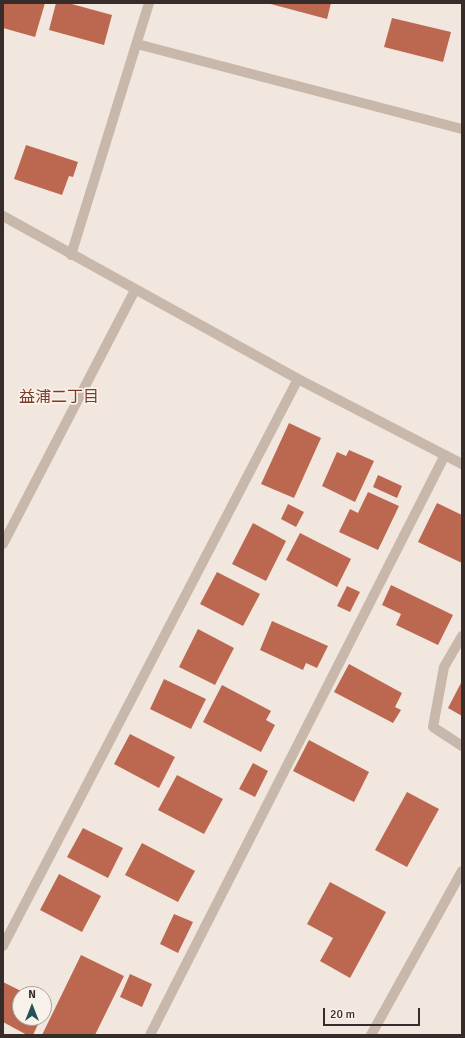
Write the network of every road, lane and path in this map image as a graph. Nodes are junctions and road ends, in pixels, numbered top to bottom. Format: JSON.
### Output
{"nodes":[{"id":1,"x":149,"y":3,"type":"edge"},
{"id":2,"x":137,"y":44,"type":"junction"},
{"id":3,"x":461,"y":126,"type":"edge"},
{"id":4,"x":3,"y":216,"type":"edge"},
{"id":5,"x":71,"y":255,"type":"junction"},
{"id":6,"x":135,"y":290,"type":"junction"},
{"id":7,"x":298,"y":379,"type":"junction"},
{"id":8,"x":445,"y":455,"type":"junction"},
{"id":9,"x":462,"y":464,"type":"edge"},
{"id":10,"x":3,"y":544,"type":"edge"},
{"id":11,"x":462,"y":636,"type":"edge"},
{"id":12,"x":462,"y":746,"type":"edge"},
{"id":13,"x":462,"y":871,"type":"edge"},
{"id":14,"x":3,"y":946,"type":"edge"},
{"id":15,"x":150,"y":1035,"type":"edge"},
{"id":16,"x":371,"y":1035,"type":"edge"}],
"edges":[{"from":1,"to":2,"type":"street"},
{"from":2,"to":3,"type":"street"},
{"from":2,"to":5,"type":"street"},
{"from":4,"to":5,"type":"street"},
{"from":5,"to":6,"type":"street"},
{"from":6,"to":7,"type":"street"},
{"from":6,"to":10,"type":"street"},
{"from":7,"to":8,"type":"street"},
{"from":7,"to":14,"type":"street"},
{"from":8,"to":9,"type":"street"},
{"from":8,"to":15,"type":"street"},
{"from":11,"to":12,"type":"street"},
{"from":13,"to":16,"type":"street"}]}
